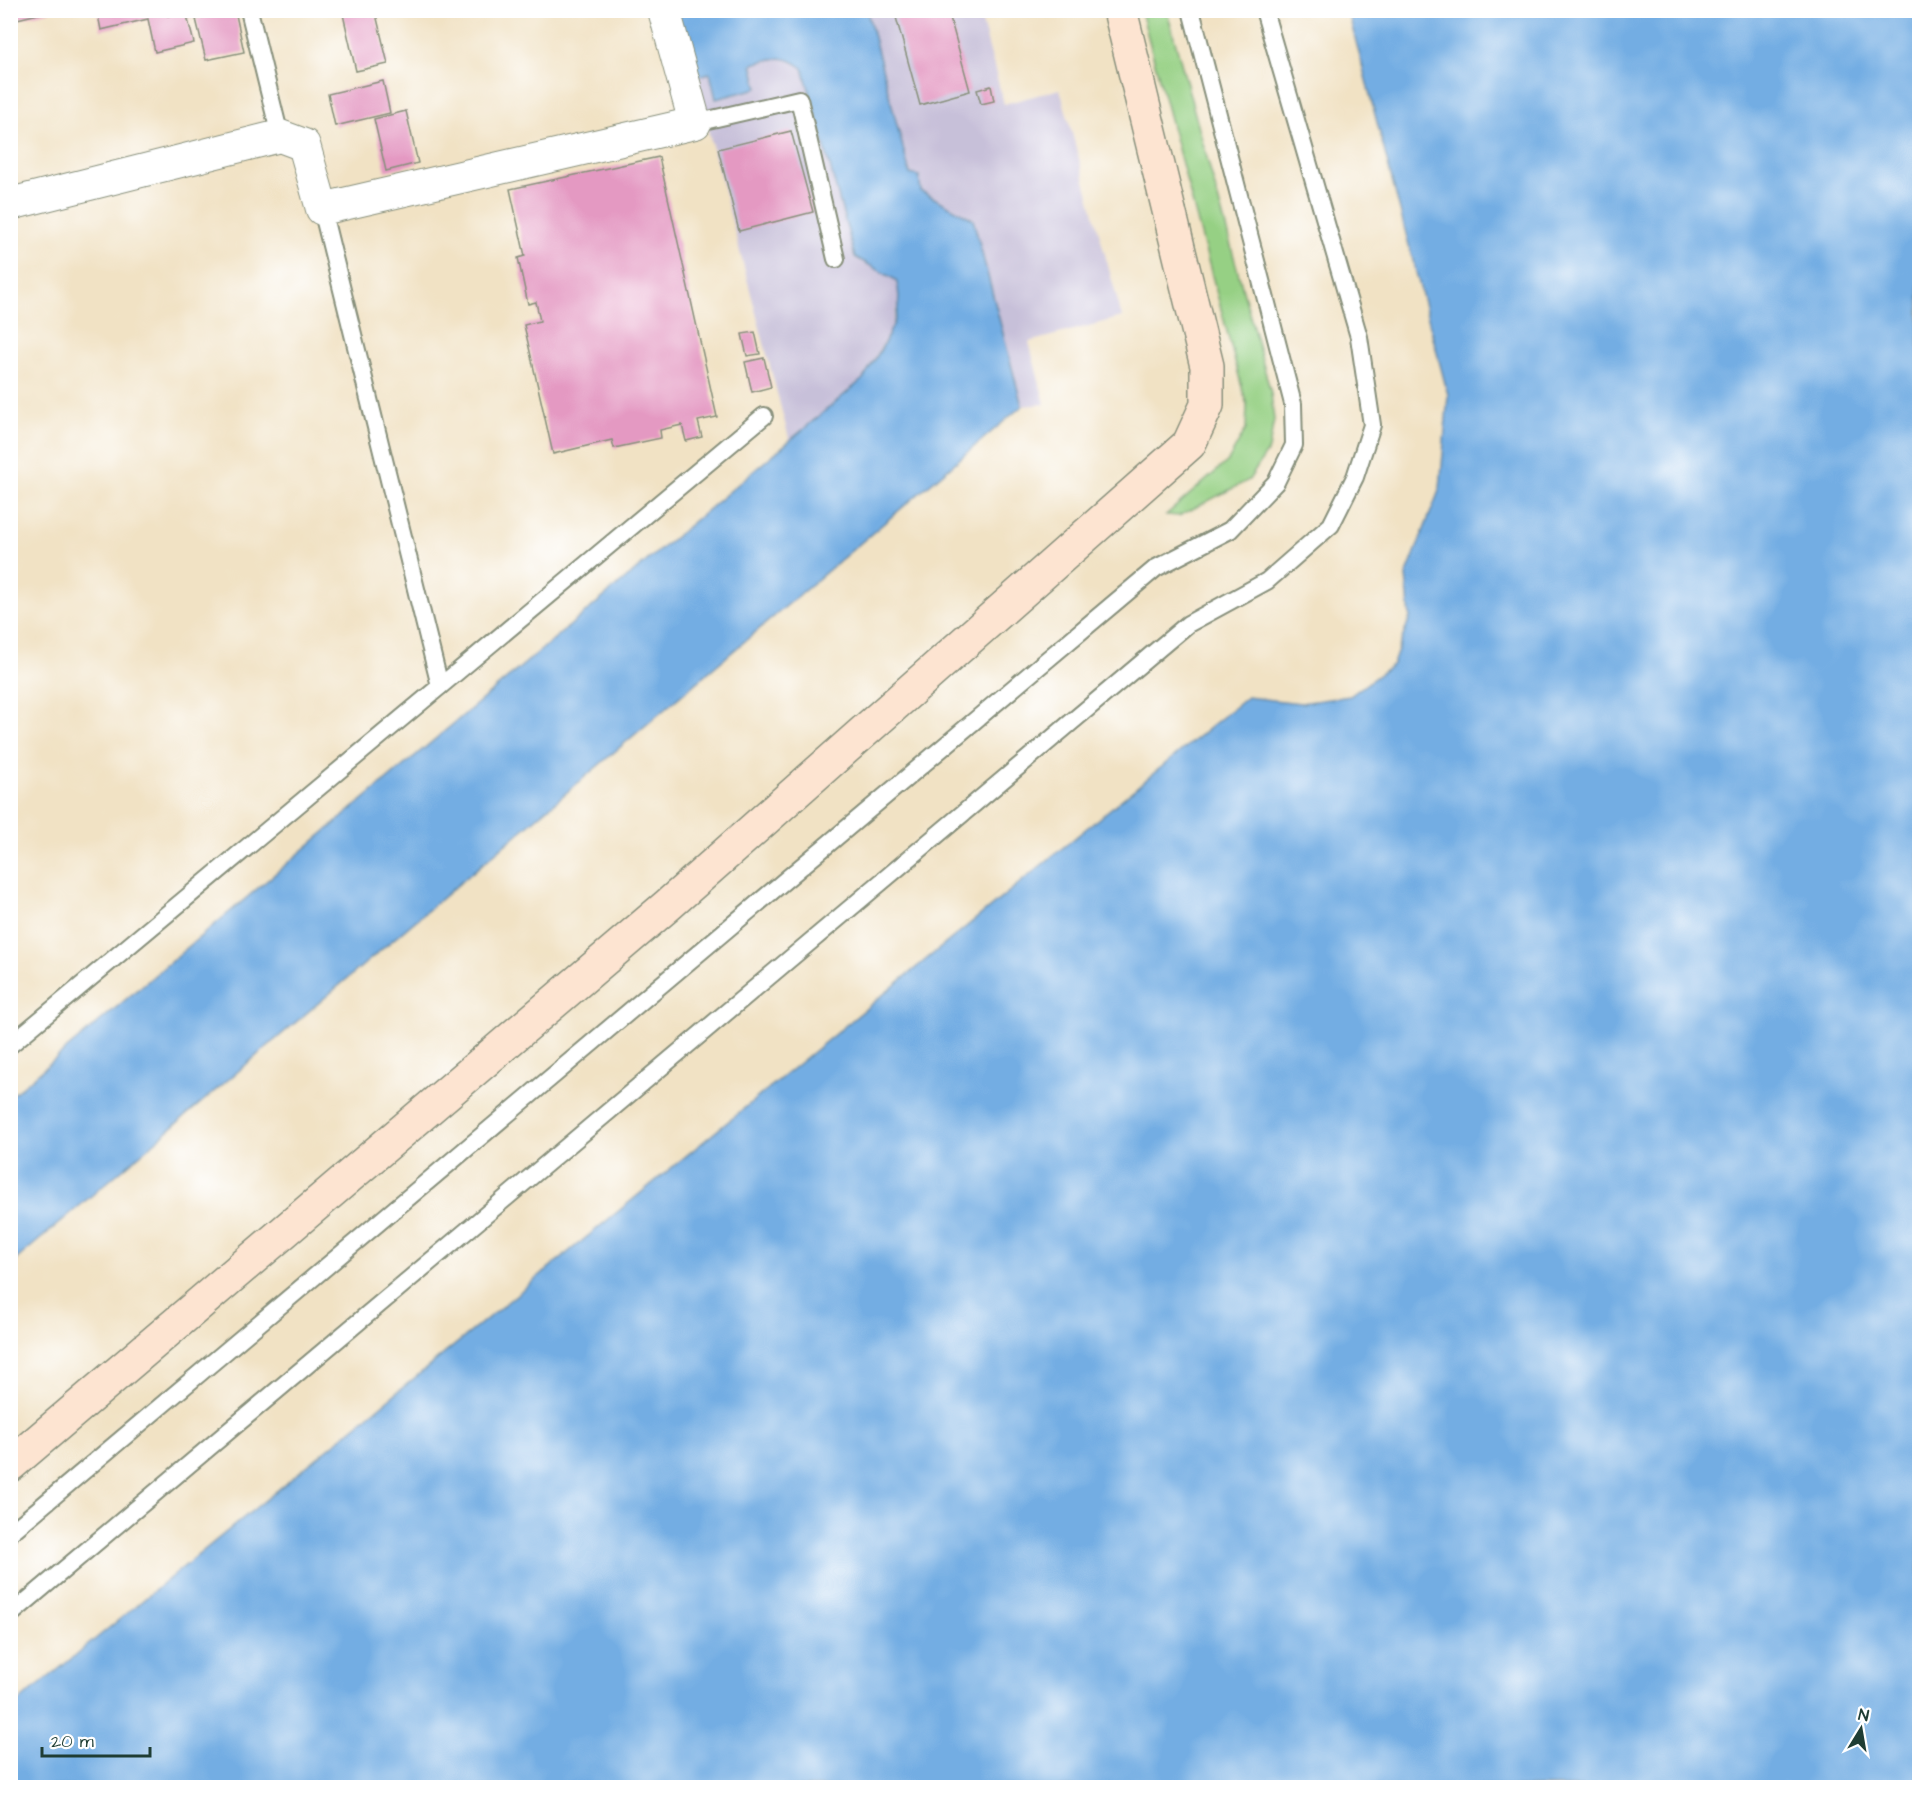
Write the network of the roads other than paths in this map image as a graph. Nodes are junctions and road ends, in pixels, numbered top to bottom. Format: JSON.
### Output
{"nodes":[{"id":1,"x":249,"y":10,"type":"edge"},
{"id":2,"x":664,"y":10,"type":"edge"},
{"id":3,"x":1120,"y":10,"type":"edge"},
{"id":4,"x":1191,"y":10,"type":"edge"},
{"id":5,"x":1264,"y":10,"type":"edge"},
{"id":6,"x":695,"y":123,"type":"junction"},
{"id":7,"x":280,"y":136,"type":"junction"},
{"id":8,"x":10,"y":204,"type":"edge"},
{"id":9,"x":322,"y":209,"type":"junction"},
{"id":10,"x":836,"y":259,"type":"dead end"},
{"id":11,"x":764,"y":416,"type":"dead end"},
{"id":12,"x":440,"y":686,"type":"junction"},
{"id":13,"x":10,"y":1045,"type":"edge"},
{"id":14,"x":10,"y":1465,"type":"edge"},
{"id":15,"x":10,"y":1533,"type":"edge"},
{"id":16,"x":10,"y":1616,"type":"edge"}],
"edges":[{"from":1,"to":7,"type":"lane"},
{"from":2,"to":6,"type":"street"},
{"from":3,"to":14,"type":"street"},
{"from":4,"to":15,"type":"lane"},
{"from":5,"to":16,"type":"lane"},
{"from":6,"to":9,"type":"street"},
{"from":6,"to":10,"type":"lane"},
{"from":7,"to":8,"type":"street"},
{"from":7,"to":9,"type":"street"},
{"from":9,"to":12,"type":"lane"},
{"from":11,"to":12,"type":"lane"},
{"from":12,"to":13,"type":"lane"}]}
